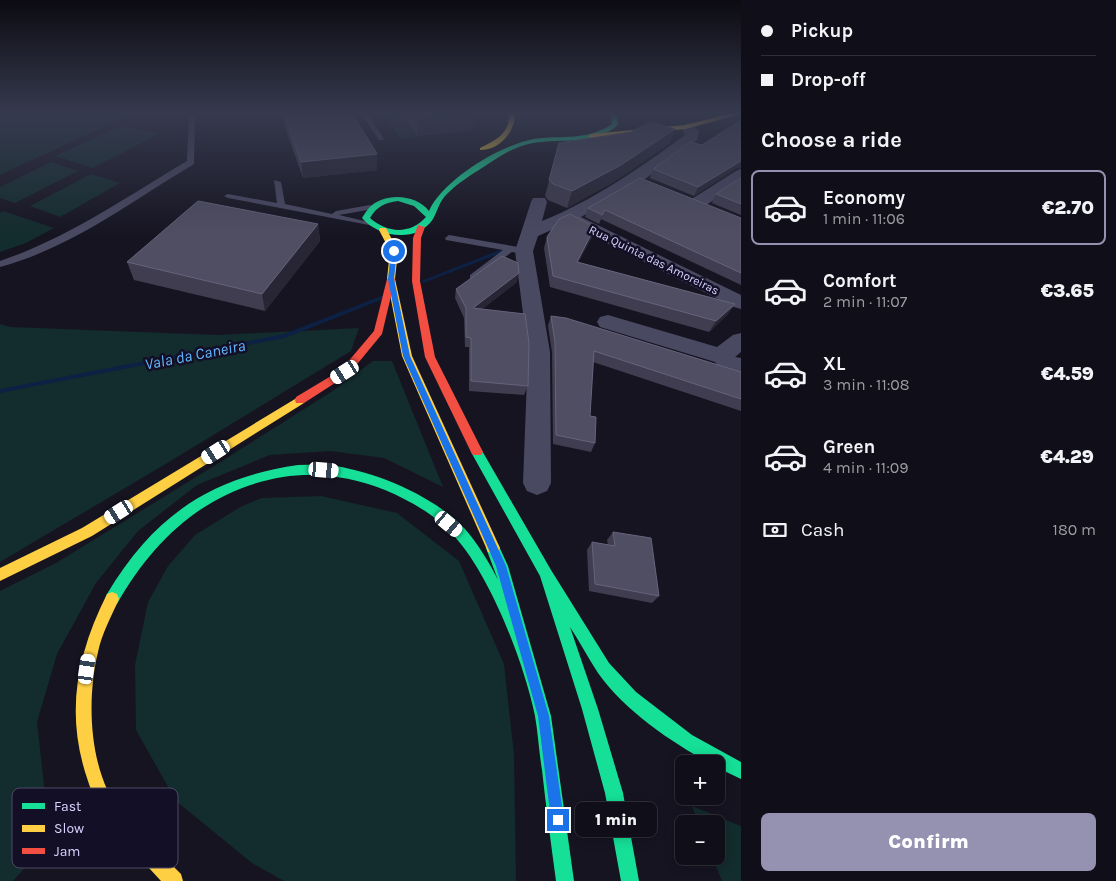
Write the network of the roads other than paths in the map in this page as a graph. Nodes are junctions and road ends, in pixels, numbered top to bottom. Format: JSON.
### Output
{"nodes":[{"id":1,"x":191,"y":154,"type":"edge"},
{"id":2,"x":472,"y":154,"type":"edge"},
{"id":3,"x":501,"y":154,"type":"edge"},
{"id":4,"x":669,"y":154,"type":"edge"},
{"id":5,"x":469,"y":156,"type":"dead end"},
{"id":6,"x":741,"y":174,"type":"edge"},
{"id":7,"x":635,"y":179,"type":"junction"},
{"id":8,"x":277,"y":182,"type":"dead end"},
{"id":9,"x":653,"y":186,"type":"edge"},
{"id":10,"x":420,"y":190,"type":"dead end"},
{"id":11,"x":228,"y":196,"type":"dead end"},
{"id":12,"x":679,"y":197,"type":"edge"},
{"id":13,"x":393,"y":200,"type":"junction"},
{"id":14,"x":539,"y":202,"type":"dead end"},
{"id":15,"x":696,"y":204,"type":"junction"},
{"id":16,"x":281,"y":206,"type":"junction"},
{"id":17,"x":370,"y":207,"type":"junction"},
{"id":18,"x":714,"y":212,"type":"edge"},
{"id":19,"x":330,"y":214,"type":"junction"},
{"id":20,"x":568,"y":217,"type":"junction"},
{"id":21,"x":430,"y":218,"type":"junction"},
{"id":22,"x":369,"y":222,"type":"junction"},
{"id":23,"x":421,"y":227,"type":"junction"},
{"id":24,"x":383,"y":230,"type":"junction"},
{"id":25,"x":449,"y":238,"type":"dead end"},
{"id":26,"x":521,"y":244,"type":"junction"},
{"id":27,"x":0,"y":264,"type":"edge"},
{"id":28,"x":473,"y":277,"type":"edge"},
{"id":29,"x":391,"y":279,"type":"junction"},
{"id":30,"x":741,"y":303,"type":"edge"},
{"id":31,"x":608,"y":322,"type":"dead end"},
{"id":32,"x":741,"y":340,"type":"edge"},
{"id":33,"x":732,"y":362,"type":"edge"},
{"id":34,"x":537,"y":483,"type":"dead end"},
{"id":35,"x":546,"y":574,"type":"junction"},
{"id":36,"x":0,"y":575,"type":"edge"},
{"id":37,"x":524,"y":651,"type":"junction"},
{"id":38,"x":741,"y":770,"type":"edge"},
{"id":39,"x":101,"y":788,"type":"edge"},
{"id":40,"x":162,"y":868,"type":"edge"},
{"id":41,"x":174,"y":881,"type":"edge"},
{"id":42,"x":564,"y":881,"type":"edge"},
{"id":43,"x":630,"y":881,"type":"edge"}],
"edges":[{"from":1,"to":27,"type":"lane"},
{"from":2,"to":5,"type":"main road"},
{"from":3,"to":21,"type":"main road"},
{"from":4,"to":7,"type":"street"},
{"from":6,"to":15,"type":"street"},
{"from":7,"to":9,"type":"street"},
{"from":7,"to":20,"type":"street"},
{"from":8,"to":16,"type":"lane"},
{"from":10,"to":13,"type":"main road"},
{"from":11,"to":16,"type":"lane"},
{"from":12,"to":15,"type":"street"},
{"from":13,"to":17,"type":"main road"},
{"from":13,"to":21,"type":"main road"},
{"from":14,"to":26,"type":"street"},
{"from":15,"to":18,"type":"street"},
{"from":16,"to":19,"type":"lane"},
{"from":17,"to":19,"type":"lane"},
{"from":17,"to":22,"type":"main road"},
{"from":19,"to":22,"type":"lane"},
{"from":20,"to":26,"type":"street"},
{"from":20,"to":30,"type":"street","name":"Rua Quinta das Amoreiras"},
{"from":21,"to":23,"type":"main road"},
{"from":22,"to":24,"type":"main road"},
{"from":23,"to":24,"type":"main road"},
{"from":23,"to":35,"type":"main road"},
{"from":24,"to":29,"type":"main road"},
{"from":25,"to":26,"type":"lane"},
{"from":26,"to":28,"type":"lane"},
{"from":26,"to":34,"type":"street"},
{"from":29,"to":36,"type":"main road"},
{"from":29,"to":37,"type":"main road"},
{"from":31,"to":33,"type":"street"},
{"from":32,"to":33,"type":"street"},
{"from":35,"to":38,"type":"main road"},
{"from":35,"to":43,"type":"main road"},
{"from":37,"to":39,"type":"main road"},
{"from":37,"to":42,"type":"main road"},
{"from":40,"to":41,"type":"main road"}]}
